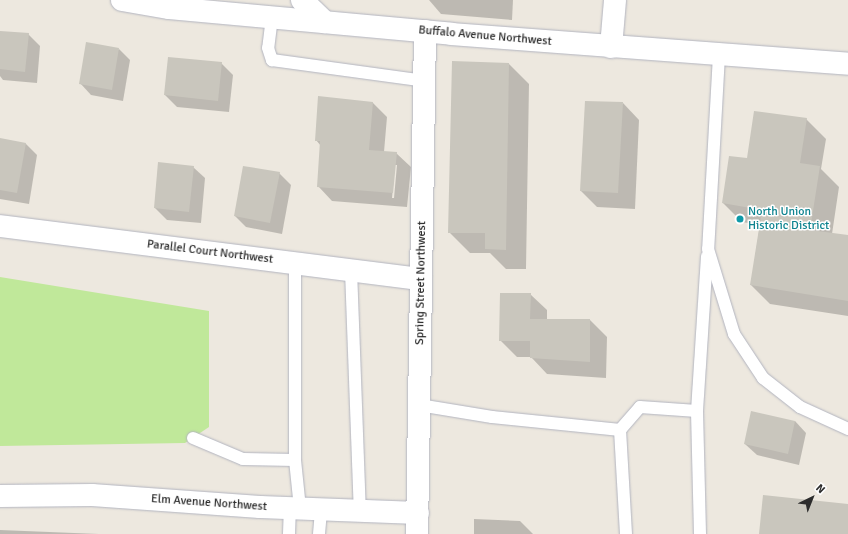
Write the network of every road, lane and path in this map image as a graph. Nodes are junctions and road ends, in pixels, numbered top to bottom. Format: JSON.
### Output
{"nodes":[{"id":1,"x":122,"y":0,"type":"edge"},
{"id":2,"x":302,"y":0,"type":"edge"},
{"id":3,"x":615,"y":0,"type":"edge"},
{"id":4,"x":272,"y":17,"type":"junction"},
{"id":5,"x":325,"y":22,"type":"junction"},
{"id":6,"x":426,"y":32,"type":"junction"},
{"id":7,"x":611,"y":47,"type":"junction"},
{"id":8,"x":719,"y":55,"type":"junction"},
{"id":9,"x":848,"y":64,"type":"edge"},
{"id":10,"x":425,"y":81,"type":"junction"},
{"id":11,"x":0,"y":226,"type":"edge"},
{"id":12,"x":708,"y":249,"type":"junction"},
{"id":13,"x":295,"y":263,"type":"junction"},
{"id":14,"x":351,"y":270,"type":"junction"},
{"id":15,"x":421,"y":279,"type":"junction"},
{"id":16,"x":419,"y":405,"type":"junction"},
{"id":17,"x":697,"y":411,"type":"junction"},
{"id":18,"x":848,"y":429,"type":"edge"},
{"id":19,"x":620,"y":430,"type":"junction"},
{"id":20,"x":193,"y":438,"type":"dead end"},
{"id":21,"x":295,"y":460,"type":"junction"},
{"id":22,"x":0,"y":496,"type":"edge"},
{"id":23,"x":303,"y":508,"type":"junction"},
{"id":24,"x":360,"y":511,"type":"junction"},
{"id":25,"x":418,"y":513,"type":"junction"},
{"id":26,"x":289,"y":534,"type":"edge"},
{"id":27,"x":319,"y":534,"type":"edge"},
{"id":28,"x":417,"y":534,"type":"edge"},
{"id":29,"x":626,"y":534,"type":"edge"},
{"id":30,"x":700,"y":534,"type":"edge"}],
"edges":[{"from":1,"to":4,"type":"street","name":"Buffalo Avenue Northwest"},
{"from":2,"to":5,"type":"street"},
{"from":3,"to":7,"type":"street"},
{"from":4,"to":5,"type":"street","name":"Buffalo Avenue Northwest"},
{"from":4,"to":10,"type":"lane"},
{"from":5,"to":6,"type":"street","name":"Buffalo Avenue Northwest"},
{"from":6,"to":7,"type":"street","name":"Buffalo Avenue Northwest"},
{"from":6,"to":10,"type":"street","name":"Spring Street Northwest"},
{"from":7,"to":8,"type":"street","name":"Buffalo Avenue Northwest"},
{"from":8,"to":9,"type":"street","name":"Buffalo Avenue Northwest"},
{"from":8,"to":12,"type":"lane"},
{"from":10,"to":15,"type":"street","name":"Spring Street Northwest"},
{"from":11,"to":13,"type":"street","name":"Parallel Court Northwest"},
{"from":12,"to":17,"type":"lane"},
{"from":12,"to":18,"type":"lane"},
{"from":13,"to":14,"type":"street","name":"Parallel Court Northwest"},
{"from":13,"to":21,"type":"lane"},
{"from":14,"to":15,"type":"street","name":"Parallel Court Northwest"},
{"from":14,"to":24,"type":"lane"},
{"from":15,"to":16,"type":"street","name":"Spring Street Northwest"},
{"from":16,"to":19,"type":"lane"},
{"from":16,"to":25,"type":"street","name":"Spring Street Northwest"},
{"from":17,"to":19,"type":"lane"},
{"from":17,"to":30,"type":"lane"},
{"from":19,"to":29,"type":"lane"},
{"from":20,"to":21,"type":"lane"},
{"from":21,"to":23,"type":"lane"},
{"from":22,"to":23,"type":"street","name":"Elm Avenue Northwest"},
{"from":23,"to":24,"type":"street","name":"Elm Avenue Northwest"},
{"from":23,"to":26,"type":"lane"},
{"from":23,"to":27,"type":"lane"},
{"from":24,"to":25,"type":"street","name":"Elm Avenue Northwest"},
{"from":25,"to":28,"type":"street","name":"Spring Street Northwest"}]}
